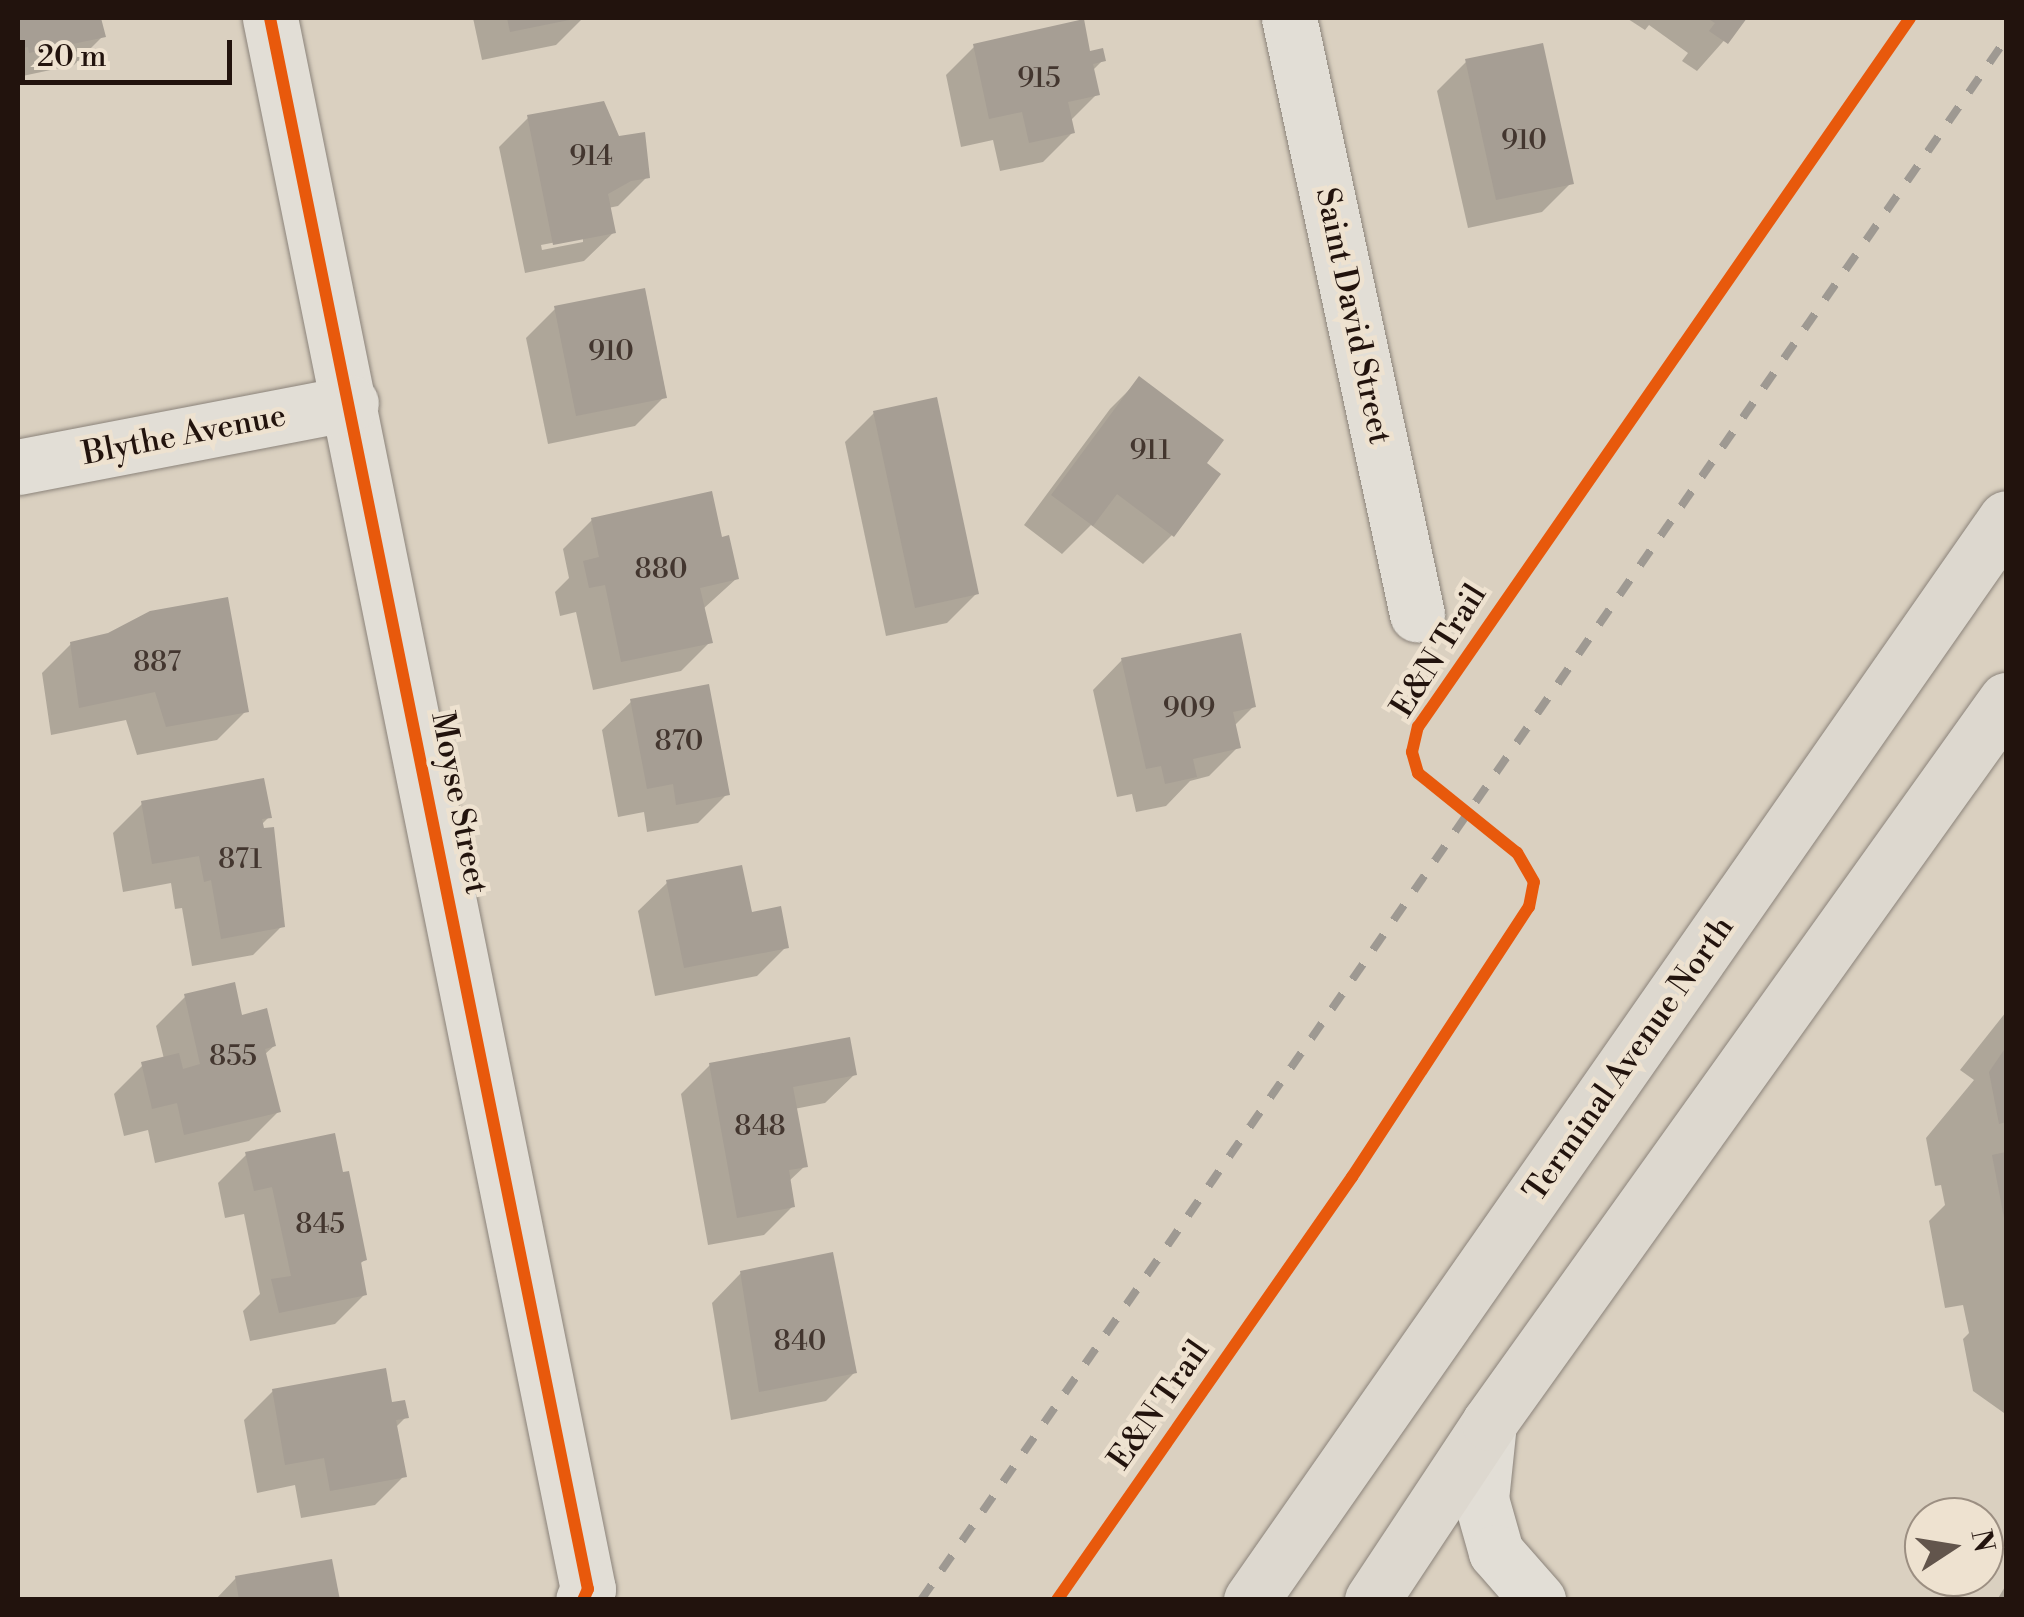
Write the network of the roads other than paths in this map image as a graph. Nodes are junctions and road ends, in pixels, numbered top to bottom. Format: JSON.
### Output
{"nodes":[{"id":1,"x":270,"y":18,"type":"edge"},
{"id":2,"x":1289,"y":18,"type":"edge"},
{"id":3,"x":351,"y":403,"type":"junction"},
{"id":4,"x":18,"y":467,"type":"edge"},
{"id":5,"x":2006,"y":518,"type":"edge"},
{"id":6,"x":1416,"y":614,"type":"dead end"},
{"id":7,"x":2006,"y":700,"type":"edge"},
{"id":8,"x":1489,"y":1422,"type":"junction"},
{"id":9,"x":584,"y":1600,"type":"edge"},
{"id":10,"x":1251,"y":1600,"type":"edge"},
{"id":11,"x":1372,"y":1600,"type":"edge"},
{"id":12,"x":1538,"y":1600,"type":"edge"}],
"edges":[{"from":1,"to":3,"type":"street","name":"Moyse Street"},
{"from":2,"to":6,"type":"street","name":"Saint David Street"},
{"from":3,"to":4,"type":"street","name":"Blythe Avenue"},
{"from":3,"to":9,"type":"street","name":"Moyse Street"},
{"from":5,"to":10,"type":"main road","name":"Terminal Avenue North"},
{"from":7,"to":8,"type":"main road"},
{"from":8,"to":11,"type":"main road"},
{"from":8,"to":12,"type":"street"}]}
